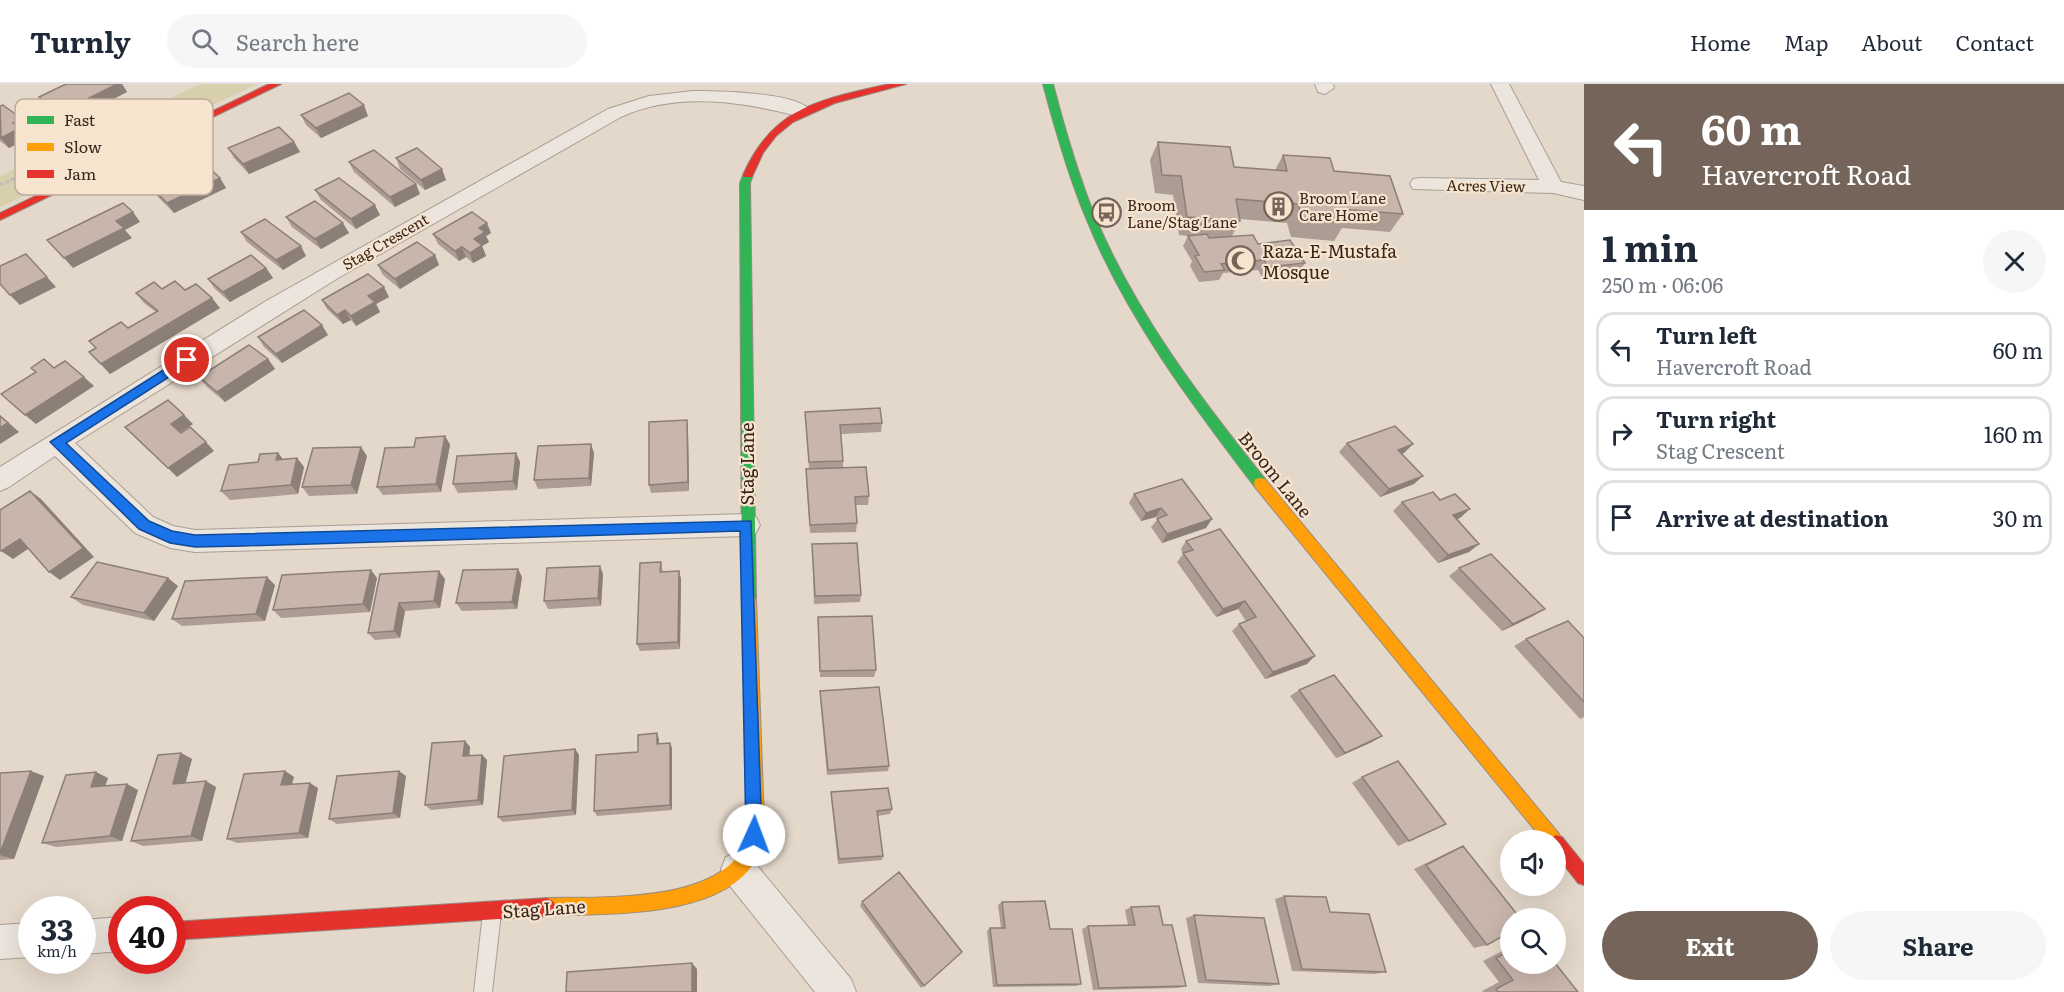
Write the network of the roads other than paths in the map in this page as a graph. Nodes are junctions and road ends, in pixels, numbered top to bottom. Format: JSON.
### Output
{"nodes":[{"id":1,"x":276,"y":84,"type":"edge"},
{"id":2,"x":901,"y":84,"type":"edge"},
{"id":3,"x":1048,"y":84,"type":"edge"},
{"id":4,"x":1500,"y":84,"type":"edge"},
{"id":5,"x":802,"y":111,"type":"junction"},
{"id":6,"x":213,"y":114,"type":"edge"},
{"id":7,"x":1420,"y":184,"type":"dead end"},
{"id":8,"x":1553,"y":187,"type":"junction"},
{"id":9,"x":1584,"y":193,"type":"edge"},
{"id":10,"x":46,"y":195,"type":"edge"},
{"id":11,"x":0,"y":217,"type":"edge"},
{"id":12,"x":57,"y":442,"type":"junction"},
{"id":13,"x":0,"y":480,"type":"edge"},
{"id":14,"x":747,"y":525,"type":"junction"},
{"id":15,"x":1545,"y":830,"type":"edge"},
{"id":16,"x":1566,"y":855,"type":"edge"},
{"id":17,"x":738,"y":868,"type":"junction"},
{"id":18,"x":1584,"y":877,"type":"edge"},
{"id":19,"x":492,"y":911,"type":"junction"},
{"id":20,"x":186,"y":930,"type":"edge"},
{"id":21,"x":18,"y":941,"type":"edge"},
{"id":22,"x":0,"y":942,"type":"edge"},
{"id":23,"x":483,"y":992,"type":"edge"},
{"id":24,"x":838,"y":992,"type":"edge"}],
"edges":[{"from":1,"to":6,"type":"street"},
{"from":2,"to":5,"type":"street","name":"Stag Lane"},
{"from":3,"to":15,"type":"street","name":"Broom Lane"},
{"from":4,"to":8,"type":"street","name":"Acres View"},
{"from":5,"to":12,"type":"street","name":"Stag Crescent"},
{"from":5,"to":14,"type":"street","name":"Stag Lane"},
{"from":7,"to":8,"type":"street","name":"Acres View"},
{"from":8,"to":9,"type":"street","name":"Acres View"},
{"from":10,"to":11,"type":"street"},
{"from":12,"to":13,"type":"street","name":"Stag Crescent"},
{"from":12,"to":14,"type":"street"},
{"from":14,"to":17,"type":"street","name":"Stag Lane"},
{"from":16,"to":18,"type":"street","name":"Broom Lane"},
{"from":17,"to":19,"type":"street","name":"Stag Lane"},
{"from":17,"to":24,"type":"street"},
{"from":19,"to":20,"type":"street","name":"Stag Lane"},
{"from":19,"to":23,"type":"lane"},
{"from":21,"to":22,"type":"street"}]}
